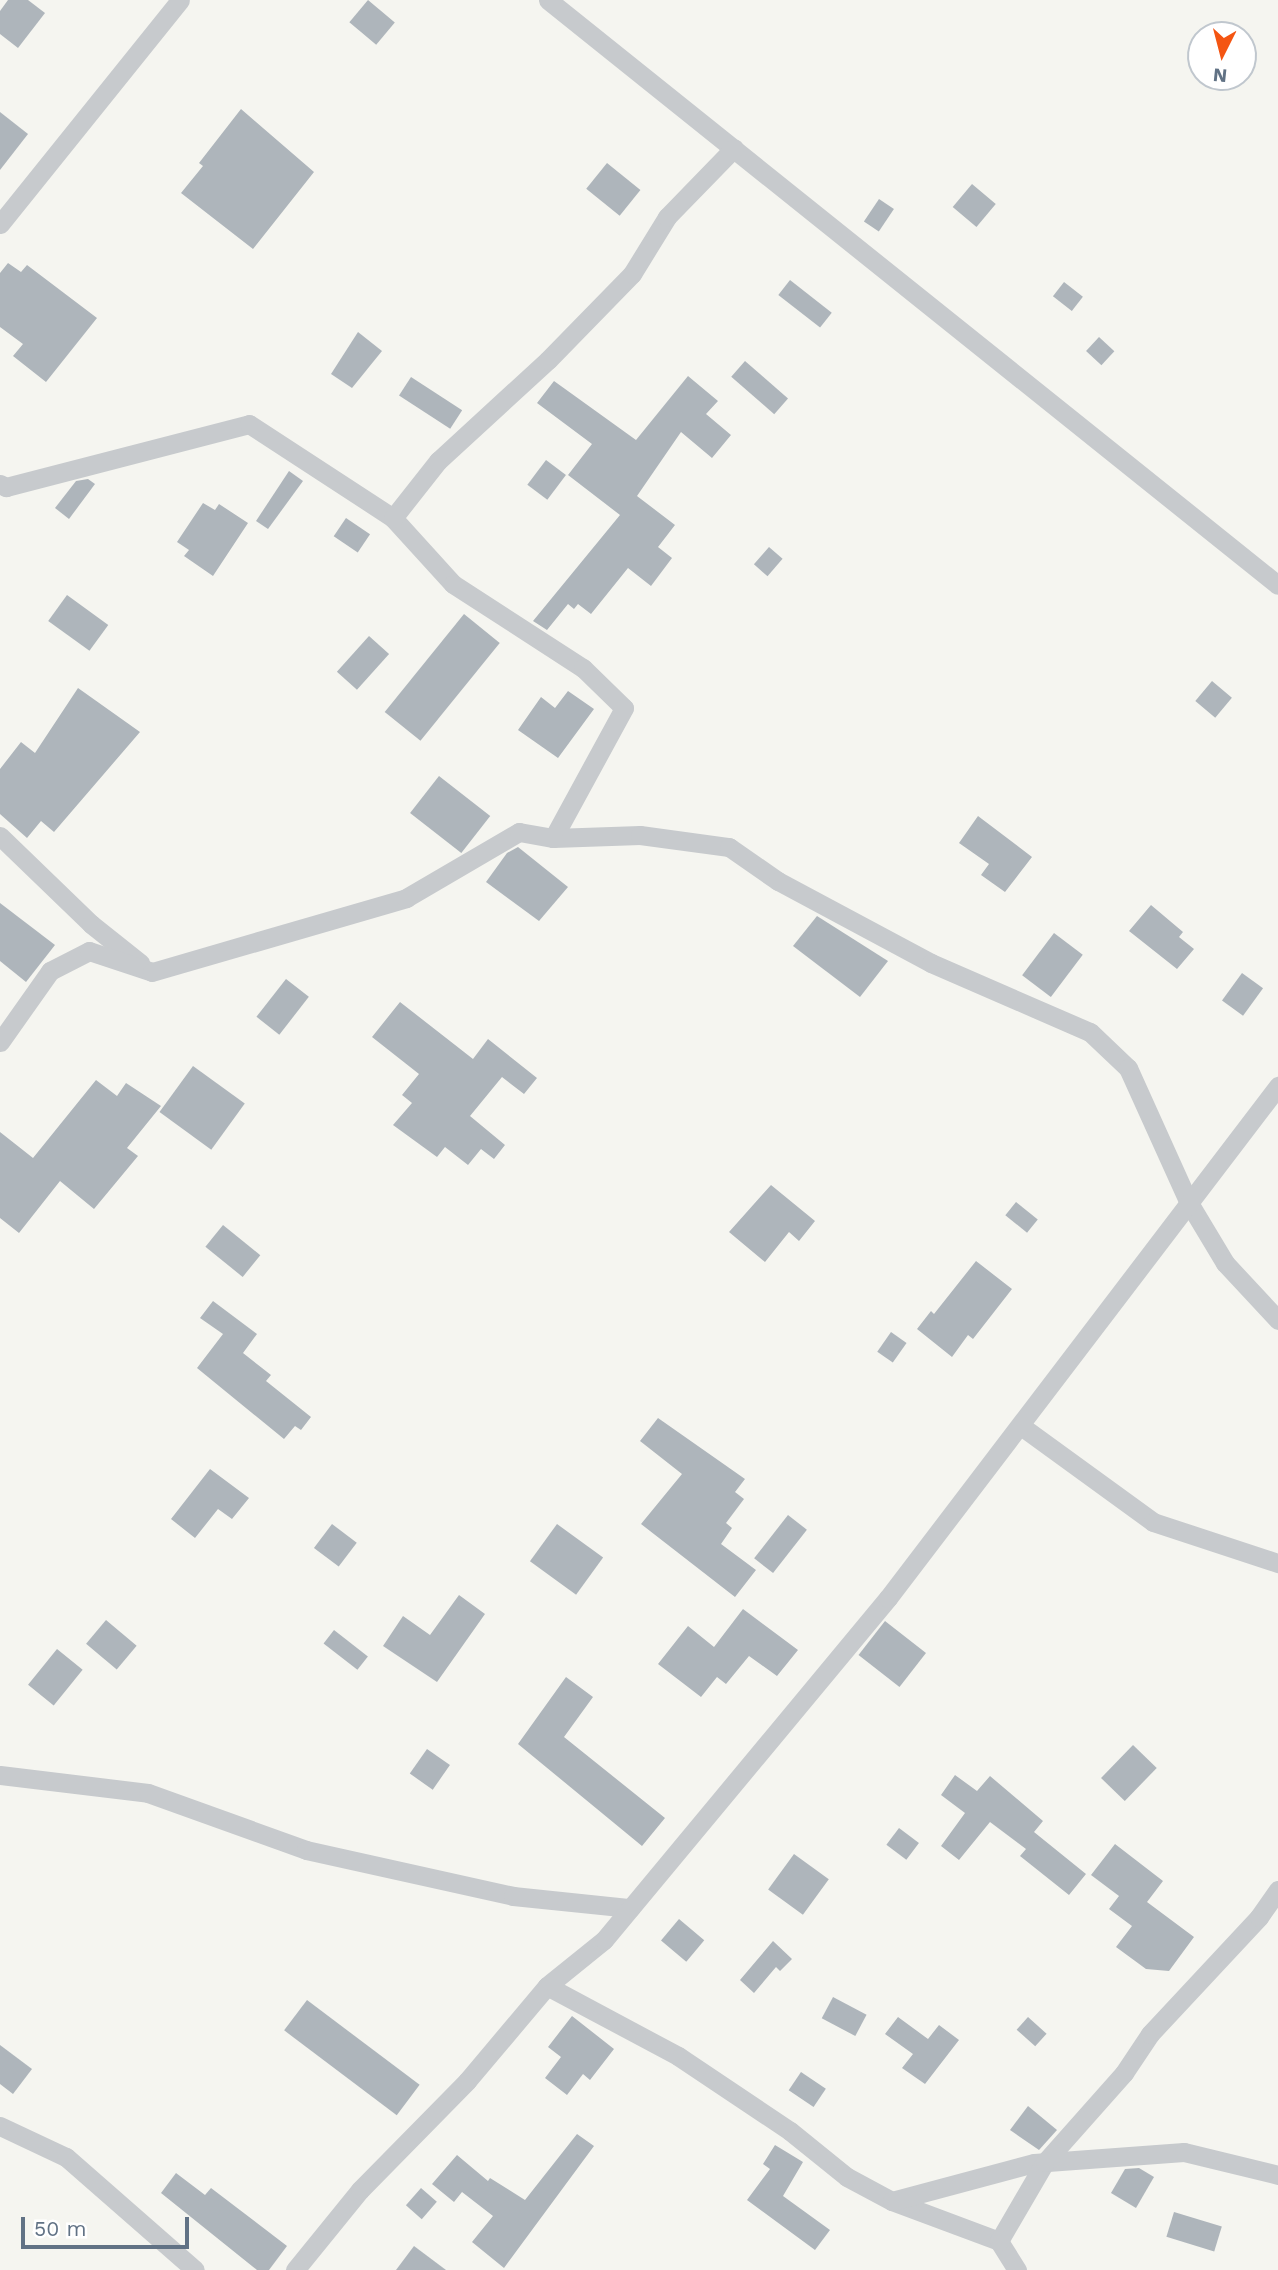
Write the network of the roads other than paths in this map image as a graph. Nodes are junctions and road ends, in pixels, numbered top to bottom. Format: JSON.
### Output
{"nodes":[{"id":1,"x":180,"y":0,"type":"edge"},
{"id":2,"x":548,"y":0,"type":"edge"},
{"id":3,"x":734,"y":148,"type":"junction"},
{"id":4,"x":0,"y":224,"type":"edge"},
{"id":5,"x":0,"y":484,"type":"edge"},
{"id":6,"x":393,"y":518,"type":"junction"},
{"id":7,"x":1278,"y":584,"type":"edge"},
{"id":8,"x":0,"y":836,"type":"edge"},
{"id":9,"x":553,"y":838,"type":"junction"},
{"id":10,"x":152,"y":972,"type":"junction"},
{"id":11,"x":0,"y":1042,"type":"edge"},
{"id":12,"x":1278,"y":1086,"type":"edge"},
{"id":13,"x":1189,"y":1203,"type":"junction"},
{"id":14,"x":1278,"y":1320,"type":"edge"},
{"id":15,"x":1021,"y":1426,"type":"junction"},
{"id":16,"x":1278,"y":1563,"type":"edge"},
{"id":17,"x":0,"y":1776,"type":"edge"},
{"id":18,"x":1278,"y":1890,"type":"edge"},
{"id":19,"x":630,"y":1908,"type":"junction"},
{"id":20,"x":547,"y":1986,"type":"junction"},
{"id":21,"x":0,"y":2126,"type":"edge"},
{"id":22,"x":1045,"y":2162,"type":"junction"},
{"id":23,"x":1278,"y":2175,"type":"edge"},
{"id":24,"x":892,"y":2202,"type":"junction"},
{"id":25,"x":999,"y":2241,"type":"junction"},
{"id":26,"x":195,"y":2270,"type":"edge"},
{"id":27,"x":295,"y":2270,"type":"edge"},
{"id":28,"x":1017,"y":2270,"type":"edge"}],
"edges":[{"from":1,"to":4,"type":"street"},
{"from":2,"to":3,"type":"street"},
{"from":3,"to":6,"type":"street"},
{"from":3,"to":7,"type":"street"},
{"from":5,"to":6,"type":"street"},
{"from":6,"to":9,"type":"street"},
{"from":8,"to":10,"type":"street"},
{"from":9,"to":10,"type":"street"},
{"from":9,"to":13,"type":"street"},
{"from":10,"to":11,"type":"street"},
{"from":12,"to":13,"type":"street"},
{"from":13,"to":14,"type":"street"},
{"from":13,"to":15,"type":"street"},
{"from":15,"to":16,"type":"street"},
{"from":15,"to":19,"type":"street"},
{"from":17,"to":19,"type":"street"},
{"from":18,"to":22,"type":"street"},
{"from":19,"to":20,"type":"street"},
{"from":20,"to":24,"type":"street"},
{"from":20,"to":27,"type":"street"},
{"from":21,"to":26,"type":"street"},
{"from":22,"to":23,"type":"street"},
{"from":22,"to":24,"type":"street"},
{"from":22,"to":25,"type":"street"},
{"from":24,"to":25,"type":"street"},
{"from":25,"to":28,"type":"street"}]}
